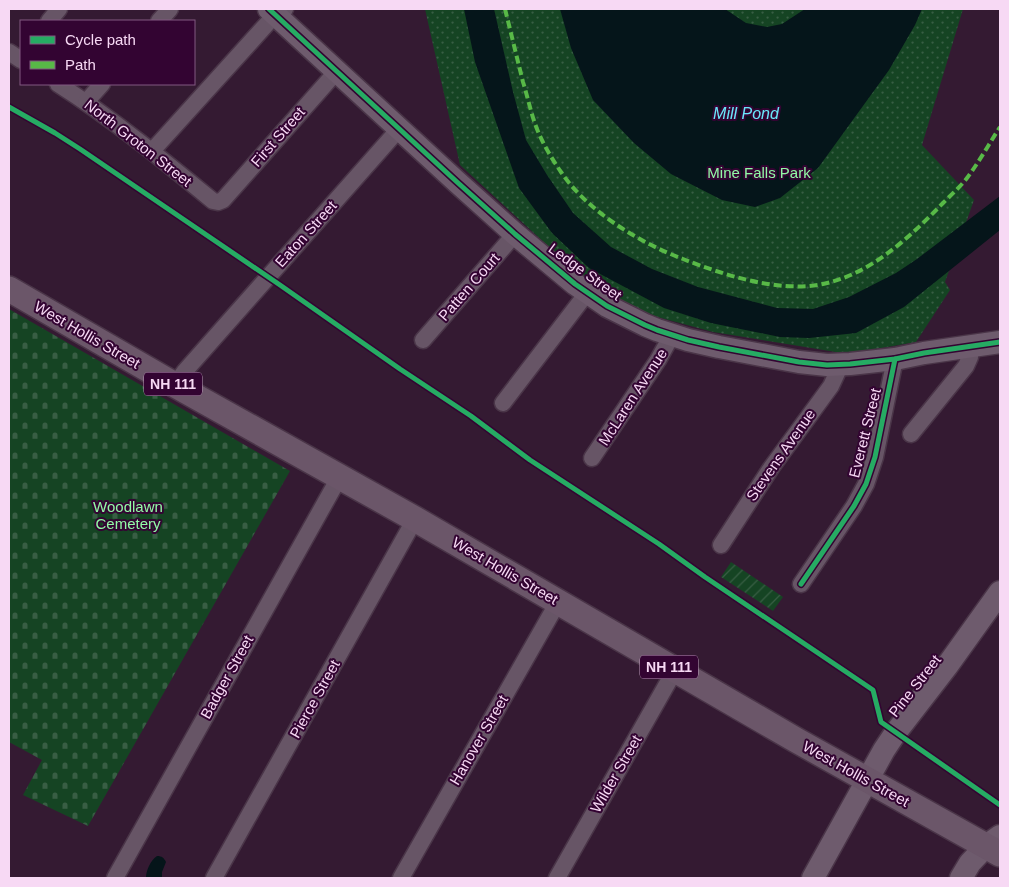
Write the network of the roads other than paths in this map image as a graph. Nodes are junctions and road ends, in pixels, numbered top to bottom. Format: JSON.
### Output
{"nodes":[{"id":1,"x":60,"y":9,"type":"edge"},
{"id":2,"x":170,"y":9,"type":"edge"},
{"id":3,"x":276,"y":10,"type":"edge"},
{"id":4,"x":49,"y":20,"type":"edge"},
{"id":5,"x":160,"y":20,"type":"edge"},
{"id":6,"x":337,"y":71,"type":"junction"},
{"id":7,"x":60,"y":85,"type":"edge"},
{"id":8,"x":101,"y":85,"type":"edge"},
{"id":9,"x":86,"y":102,"type":"junction"},
{"id":10,"x":399,"y":129,"type":"junction"},
{"id":11,"x":152,"y":151,"type":"junction"},
{"id":12,"x":218,"y":202,"type":"joint"},
{"id":13,"x":515,"y":234,"type":"junction"},
{"id":14,"x":9,"y":289,"type":"edge"},
{"id":15,"x":587,"y":293,"type":"junction"},
{"id":16,"x":672,"y":335,"type":"junction"},
{"id":17,"x":423,"y":340,"type":"dead end"},
{"id":18,"x":1000,"y":342,"type":"edge"},
{"id":19,"x":970,"y":346,"type":"junction"},
{"id":20,"x":895,"y":359,"type":"junction"},
{"id":21,"x":837,"y":365,"type":"junction"},
{"id":22,"x":175,"y":385,"type":"junction"},
{"id":23,"x":504,"y":403,"type":"dead end"},
{"id":24,"x":911,"y":434,"type":"dead end"},
{"id":25,"x":592,"y":458,"type":"dead end"},
{"id":26,"x":340,"y":476,"type":"junction"},
{"id":27,"x":415,"y":519,"type":"junction"},
{"id":28,"x":721,"y":545,"type":"dead end"},
{"id":29,"x":801,"y":584,"type":"dead end"},
{"id":30,"x":1000,"y":592,"type":"edge"},
{"id":31,"x":558,"y":602,"type":"junction"},
{"id":32,"x":675,"y":670,"type":"junction"},
{"id":33,"x":867,"y":780,"type":"junction"},
{"id":34,"x":996,"y":846,"type":"edge"},
{"id":35,"x":115,"y":878,"type":"edge"},
{"id":36,"x":214,"y":878,"type":"edge"},
{"id":37,"x":401,"y":878,"type":"edge"},
{"id":38,"x":557,"y":878,"type":"edge"},
{"id":39,"x":813,"y":878,"type":"edge"},
{"id":40,"x":961,"y":878,"type":"edge"}],
"edges":[{"from":1,"to":4,"type":"street"},
{"from":2,"to":5,"type":"street"},
{"from":3,"to":6,"type":"street","name":"Ledge Street"},
{"from":3,"to":11,"type":"street"},
{"from":6,"to":10,"type":"street","name":"Ledge Street"},
{"from":6,"to":12,"type":"street","name":"First Street"},
{"from":7,"to":9,"type":"street","name":"North Groton Street"},
{"from":8,"to":9,"type":"street"},
{"from":9,"to":11,"type":"street","name":"North Groton Street"},
{"from":10,"to":13,"type":"street","name":"Ledge Street"},
{"from":10,"to":22,"type":"street","name":"Eaton Street"},
{"from":11,"to":12,"type":"street","name":"North Groton Street"},
{"from":13,"to":15,"type":"street","name":"Ledge Street"},
{"from":13,"to":17,"type":"street","name":"Patten Court"},
{"from":14,"to":22,"type":"main road","name":"West Hollis Street","number":"NH 111"},
{"from":15,"to":16,"type":"street","name":"Ledge Street"},
{"from":15,"to":23,"type":"street"},
{"from":16,"to":21,"type":"street","name":"Ledge Street"},
{"from":16,"to":25,"type":"street","name":"McLaren Avenue"},
{"from":18,"to":19,"type":"street","name":"Ledge Street"},
{"from":19,"to":20,"type":"street","name":"Ledge Street"},
{"from":19,"to":24,"type":"street"},
{"from":20,"to":21,"type":"street","name":"Ledge Street"},
{"from":20,"to":29,"type":"street","name":"Everett Street"},
{"from":21,"to":28,"type":"street","name":"Stevens Avenue"},
{"from":22,"to":26,"type":"main road","name":"West Hollis Street","number":"NH 111"},
{"from":26,"to":27,"type":"main road","name":"West Hollis Street","number":"NH 111"},
{"from":26,"to":35,"type":"street","name":"Badger Street"},
{"from":27,"to":31,"type":"main road","name":"West Hollis Street","number":"NH 111"},
{"from":27,"to":36,"type":"street","name":"Pierce Street"},
{"from":30,"to":33,"type":"street","name":"Pine Street"},
{"from":31,"to":32,"type":"main road","name":"West Hollis Street","number":"NH 111"},
{"from":31,"to":37,"type":"street","name":"Hanover Street"},
{"from":32,"to":33,"type":"main road","name":"West Hollis Street","number":"NH 111"},
{"from":32,"to":38,"type":"street","name":"Wilder Street"},
{"from":33,"to":34,"type":"main road","name":"West Hollis Street","number":"NH 111"},
{"from":33,"to":39,"type":"street","name":"Pine Street"},
{"from":34,"to":40,"type":"street"}]}
